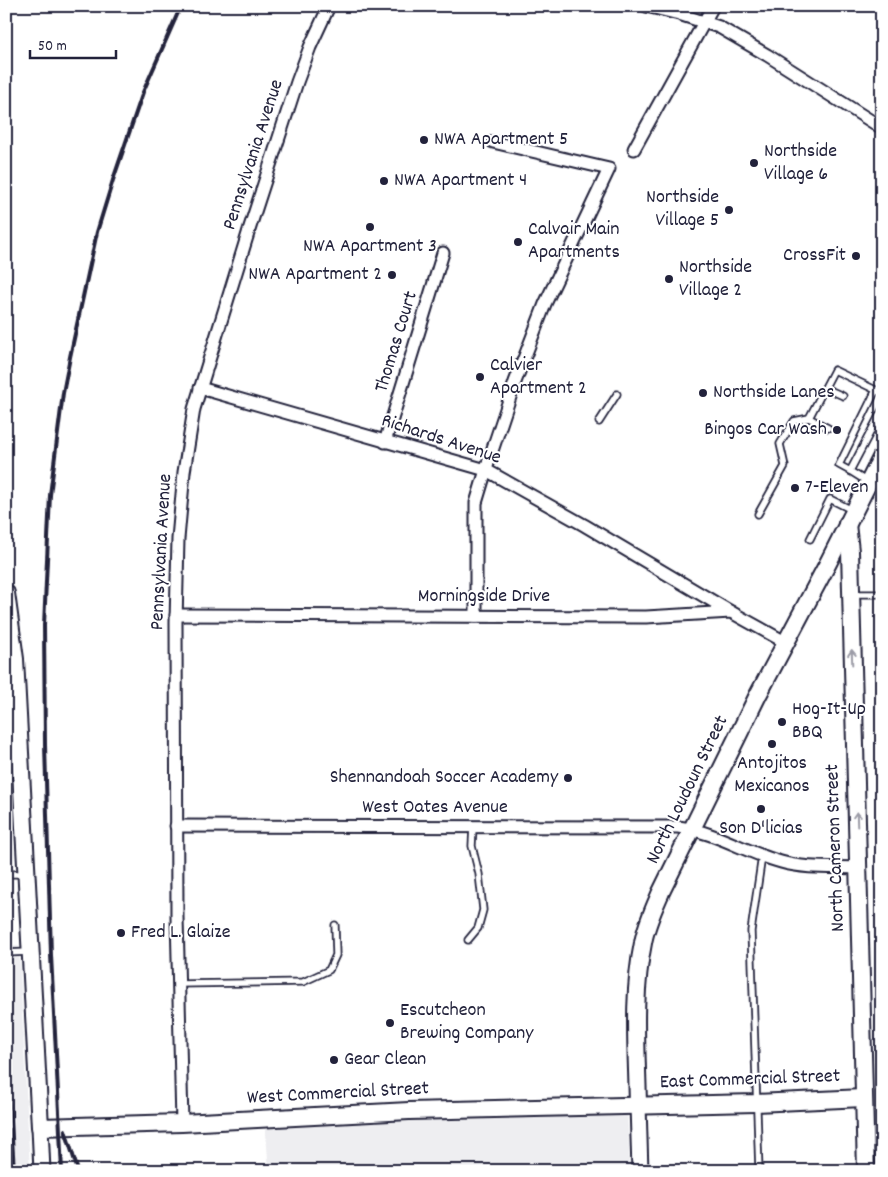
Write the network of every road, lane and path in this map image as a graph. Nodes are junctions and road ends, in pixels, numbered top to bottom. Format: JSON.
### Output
{"nodes":[{"id":1,"x":329,"y":6,"type":"edge"},
{"id":2,"x":646,"y":6,"type":"edge"},
{"id":3,"x":713,"y":6,"type":"edge"},
{"id":4,"x":705,"y":22,"type":"junction"},
{"id":5,"x":882,"y":128,"type":"edge"},
{"id":6,"x":493,"y":142,"type":"dead end"},
{"id":7,"x":634,"y":149,"type":"dead end"},
{"id":8,"x":443,"y":253,"type":"dead end"},
{"id":9,"x":200,"y":388,"type":"junction"},
{"id":10,"x":825,"y":388,"type":"junction"},
{"id":11,"x":879,"y":392,"type":"edge"},
{"id":12,"x":617,"y":394,"type":"dead end"},
{"id":13,"x":843,"y":396,"type":"dead end"},
{"id":14,"x":860,"y":405,"type":"dead end"},
{"id":15,"x":867,"y":408,"type":"junction"},
{"id":16,"x":882,"y":410,"type":"edge"},
{"id":17,"x":809,"y":418,"type":"junction"},
{"id":18,"x":599,"y":422,"type":"dead end"},
{"id":19,"x":828,"y":428,"type":"dead end"},
{"id":20,"x":844,"y":436,"type":"dead end"},
{"id":21,"x":851,"y":440,"type":"junction"},
{"id":22,"x":385,"y":442,"type":"junction"},
{"id":23,"x":882,"y":456,"type":"edge"},
{"id":24,"x":486,"y":470,"type":"junction"},
{"id":25,"x":850,"y":471,"type":"junction"},
{"id":26,"x":868,"y":482,"type":"junction"},
{"id":27,"x":758,"y":514,"type":"dead end"},
{"id":28,"x":850,"y":517,"type":"junction"},
{"id":29,"x":810,"y":539,"type":"dead end"},
{"id":30,"x":835,"y":550,"type":"junction"},
{"id":31,"x":850,"y":557,"type":"junction"},
{"id":32,"x":6,"y":593,"type":"edge"},
{"id":33,"x":851,"y":594,"type":"junction"},
{"id":34,"x":882,"y":594,"type":"edge"},
{"id":35,"x":731,"y":612,"type":"junction"},
{"id":36,"x":176,"y":615,"type":"junction"},
{"id":37,"x":476,"y":616,"type":"junction"},
{"id":38,"x":785,"y":642,"type":"junction"},
{"id":39,"x":176,"y":826,"type":"junction"},
{"id":40,"x":473,"y":827,"type":"junction"},
{"id":41,"x":693,"y":829,"type":"junction"},
{"id":42,"x":762,"y":856,"type":"junction"},
{"id":43,"x":858,"y":868,"type":"junction"},
{"id":44,"x":6,"y":874,"type":"edge"},
{"id":45,"x":28,"y":874,"type":"junction"},
{"id":46,"x":335,"y":925,"type":"dead end"},
{"id":47,"x":468,"y":940,"type":"dead end"},
{"id":48,"x":31,"y":952,"type":"junction"},
{"id":49,"x":6,"y":953,"type":"edge"},
{"id":50,"x":178,"y":984,"type":"junction"},
{"id":51,"x":863,"y":1098,"type":"junction"},
{"id":52,"x":756,"y":1103,"type":"junction"},
{"id":53,"x":638,"y":1105,"type":"junction"},
{"id":54,"x":182,"y":1123,"type":"junction"},
{"id":55,"x":40,"y":1127,"type":"junction"},
{"id":56,"x":42,"y":1171,"type":"edge"},
{"id":57,"x":640,"y":1171,"type":"edge"},
{"id":58,"x":759,"y":1171,"type":"edge"},
{"id":59,"x":866,"y":1171,"type":"edge"}],
"edges":[{"from":1,"to":9,"type":"street","name":"Pennsylvania Avenue"},
{"from":2,"to":4,"type":"street"},
{"from":3,"to":4,"type":"street"},
{"from":4,"to":5,"type":"street"},
{"from":4,"to":7,"type":"street"},
{"from":6,"to":24,"type":"street"},
{"from":8,"to":22,"type":"street","name":"Thomas Court"},
{"from":9,"to":22,"type":"street","name":"Richards Avenue"},
{"from":9,"to":36,"type":"street","name":"Pennsylvania Avenue"},
{"from":10,"to":11,"type":"lane"},
{"from":10,"to":13,"type":"lane"},
{"from":10,"to":17,"type":"lane"},
{"from":11,"to":15,"type":"lane"},
{"from":12,"to":18,"type":"lane"},
{"from":14,"to":15,"type":"lane"},
{"from":15,"to":21,"type":"lane"},
{"from":16,"to":25,"type":"lane"},
{"from":17,"to":19,"type":"lane"},
{"from":17,"to":27,"type":"lane"},
{"from":20,"to":21,"type":"lane"},
{"from":21,"to":25,"type":"lane"},
{"from":22,"to":24,"type":"street","name":"Richards Avenue"},
{"from":23,"to":26,"type":"main road","name":"North Loudoun Street"},
{"from":24,"to":35,"type":"street","name":"Richards Avenue"},
{"from":24,"to":37,"type":"street"},
{"from":25,"to":26,"type":"lane"},
{"from":26,"to":28,"type":"main road","name":"North Loudoun Street"},
{"from":28,"to":29,"type":"lane"},
{"from":28,"to":30,"type":"main road","name":"North Loudoun Street"},
{"from":28,"to":31,"type":"main road","name":"North Cameron Street"},
{"from":30,"to":31,"type":"main road"},
{"from":30,"to":38,"type":"main road","name":"North Loudoun Street"},
{"from":31,"to":33,"type":"main road","name":"North Cameron Street"},
{"from":32,"to":45,"type":"main road"},
{"from":33,"to":34,"type":"lane"},
{"from":43,"to":33,"type":"main road","name":"North Cameron Street","one_way":true},
{"from":35,"to":37,"type":"street","name":"Morningside Drive"},
{"from":35,"to":38,"type":"street"},
{"from":36,"to":37,"type":"street","name":"Morningside Drive"},
{"from":36,"to":39,"type":"street","name":"Pennsylvania Avenue"},
{"from":38,"to":41,"type":"main road","name":"North Loudoun Street"},
{"from":39,"to":40,"type":"street","name":"West Oates Avenue"},
{"from":39,"to":50,"type":"street","name":"Pennsylvania Avenue"},
{"from":40,"to":41,"type":"street","name":"West Oates Avenue"},
{"from":40,"to":47,"type":"lane"},
{"from":41,"to":42,"type":"street","name":"West Oates Avenue"},
{"from":41,"to":53,"type":"main road","name":"North Loudoun Street"},
{"from":42,"to":43,"type":"street","name":"West Oates Avenue"},
{"from":42,"to":52,"type":"lane"},
{"from":43,"to":51,"type":"main road","name":"North Cameron Street"},
{"from":44,"to":45,"type":"lane"},
{"from":45,"to":48,"type":"main road"},
{"from":46,"to":50,"type":"lane"},
{"from":48,"to":49,"type":"lane"},
{"from":48,"to":55,"type":"main road"},
{"from":50,"to":54,"type":"street","name":"Pennsylvania Avenue"},
{"from":51,"to":52,"type":"main road","name":"East Commercial Street"},
{"from":51,"to":59,"type":"main road","name":"North Cameron Street"},
{"from":52,"to":53,"type":"main road","name":"East Commercial Street"},
{"from":52,"to":58,"type":"lane"},
{"from":53,"to":54,"type":"main road","name":"West Commercial Street"},
{"from":53,"to":57,"type":"street","name":"North Loudoun Street"},
{"from":54,"to":55,"type":"main road","name":"West Commercial Street"},
{"from":55,"to":56,"type":"street"}]}
